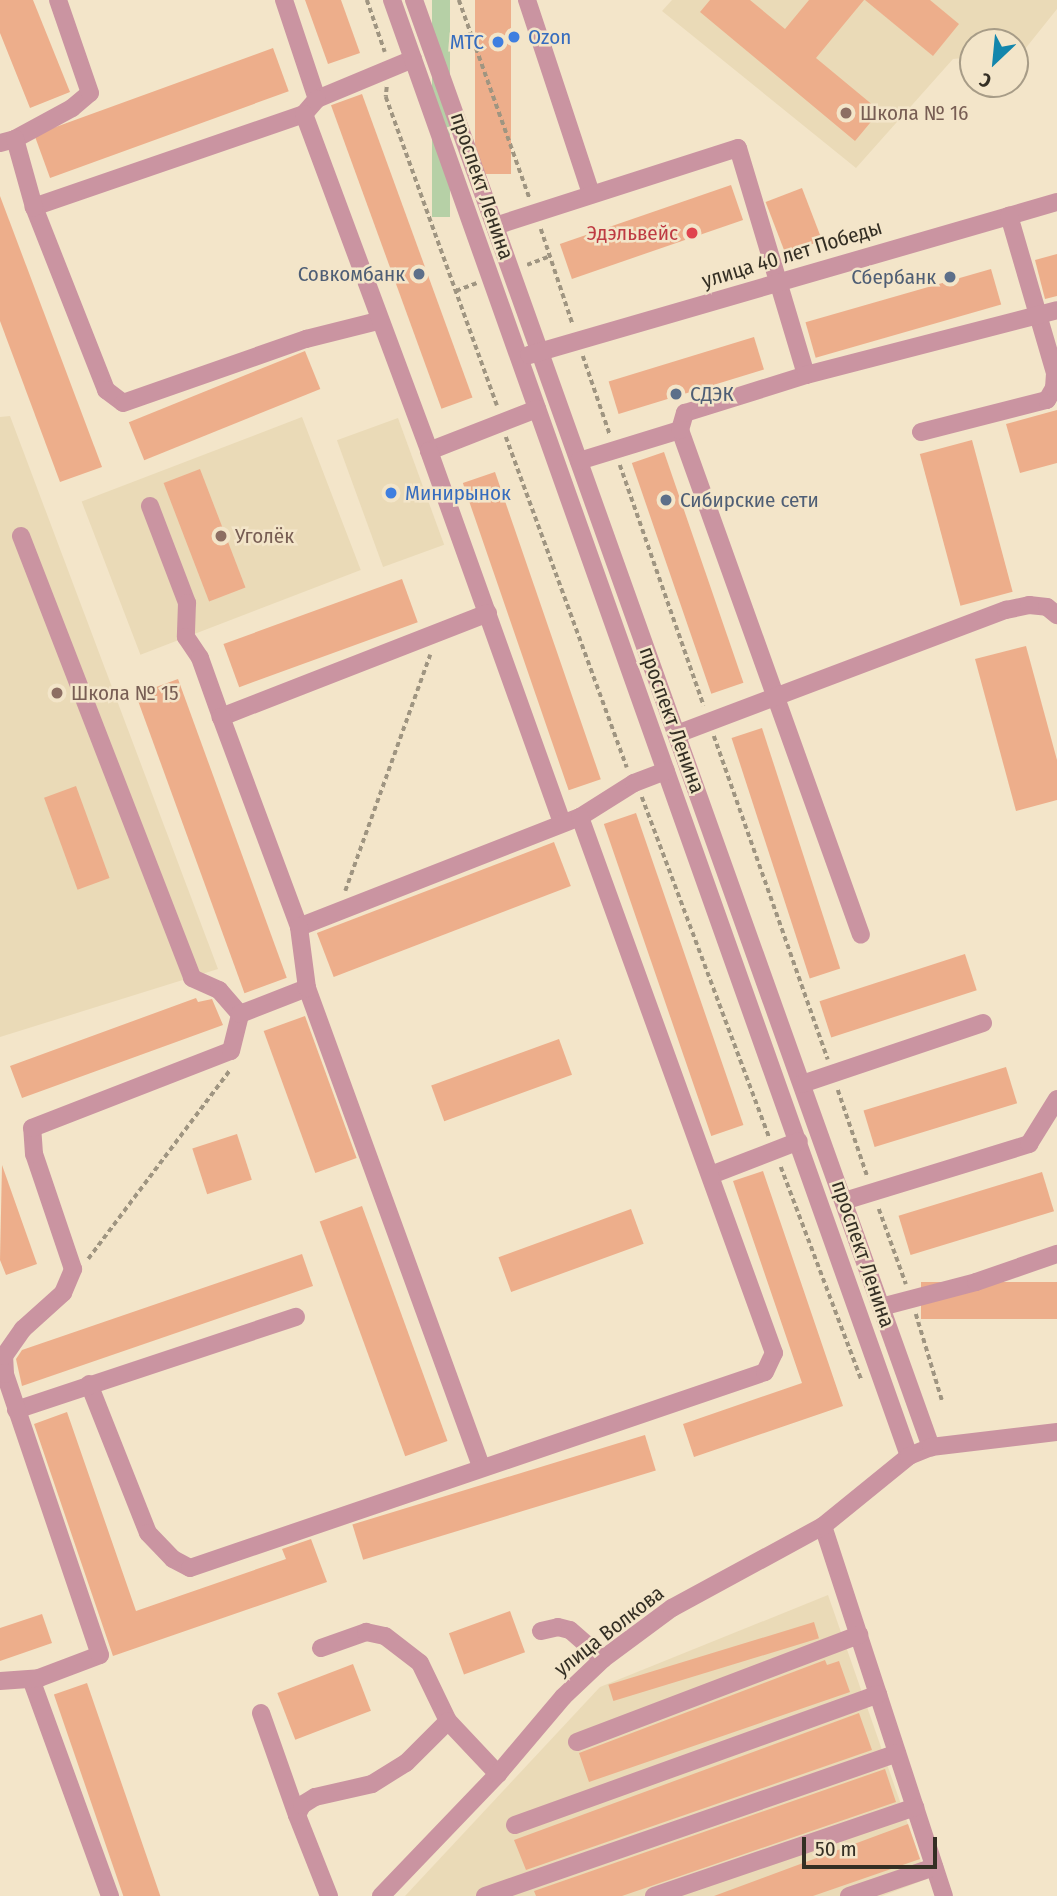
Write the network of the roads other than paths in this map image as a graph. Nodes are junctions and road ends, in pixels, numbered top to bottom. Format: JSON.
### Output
{"nodes":[{"id":1,"x":58,"y":0,"type":"edge"},
{"id":2,"x":284,"y":0,"type":"edge"},
{"id":3,"x":392,"y":0,"type":"edge"},
{"id":4,"x":414,"y":0,"type":"edge"},
{"id":5,"x":527,"y":0,"type":"edge"},
{"id":6,"x":413,"y":59,"type":"junction"},
{"id":7,"x":317,"y":99,"type":"junction"},
{"id":8,"x":304,"y":114,"type":"junction"},
{"id":9,"x":7,"y":141,"type":"edge"},
{"id":10,"x":592,"y":193,"type":"junction"},
{"id":11,"x":1057,"y":202,"type":"edge"},
{"id":12,"x":34,"y":207,"type":"junction"},
{"id":13,"x":1009,"y":216,"type":"junction"},
{"id":14,"x":495,"y":226,"type":"junction"},
{"id":15,"x":777,"y":283,"type":"junction"},
{"id":16,"x":1057,"y":310,"type":"edge"},
{"id":17,"x":1035,"y":315,"type":"junction"},
{"id":18,"x":378,"y":321,"type":"junction"},
{"id":19,"x":541,"y":351,"type":"junction"},
{"id":20,"x":519,"y":358,"type":"junction"},
{"id":21,"x":1056,"y":373,"type":"edge"},
{"id":22,"x":806,"y":375,"type":"junction"},
{"id":23,"x":537,"y":409,"type":"junction"},
{"id":24,"x":680,"y":430,"type":"junction"},
{"id":25,"x":921,"y":432,"type":"dead end"},
{"id":26,"x":429,"y":451,"type":"junction"},
{"id":27,"x":579,"y":461,"type":"junction"},
{"id":28,"x":150,"y":506,"type":"dead end"},
{"id":29,"x":22,"y":536,"type":"dead end"},
{"id":30,"x":488,"y":613,"type":"junction"},
{"id":31,"x":1057,"y":615,"type":"edge"},
{"id":32,"x":775,"y":696,"type":"junction"},
{"id":33,"x":221,"y":717,"type":"junction"},
{"id":34,"x":677,"y":734,"type":"junction"},
{"id":35,"x":666,"y":771,"type":"junction"},
{"id":36,"x":580,"y":817,"type":"junction"},
{"id":37,"x":562,"y":823,"type":"junction"},
{"id":38,"x":299,"y":927,"type":"junction"},
{"id":39,"x":861,"y":935,"type":"dead end"},
{"id":40,"x":307,"y":988,"type":"junction"},
{"id":41,"x":240,"y":1014,"type":"junction"},
{"id":42,"x":983,"y":1023,"type":"dead end"},
{"id":43,"x":802,"y":1084,"type":"junction"},
{"id":44,"x":1057,"y":1099,"type":"edge"},
{"id":45,"x":799,"y":1141,"type":"junction"},
{"id":46,"x":710,"y":1175,"type":"junction"},
{"id":47,"x":844,"y":1201,"type":"junction"},
{"id":48,"x":1057,"y":1254,"type":"edge"},
{"id":49,"x":881,"y":1307,"type":"junction"},
{"id":50,"x":296,"y":1317,"type":"dead end"},
{"id":51,"x":89,"y":1384,"type":"junction"},
{"id":52,"x":16,"y":1410,"type":"junction"},
{"id":53,"x":1057,"y":1432,"type":"edge"},
{"id":54,"x":932,"y":1447,"type":"junction"},
{"id":55,"x":909,"y":1455,"type":"junction"},
{"id":56,"x":481,"y":1466,"type":"junction"},
{"id":57,"x":823,"y":1526,"type":"junction"},
{"id":58,"x":541,"y":1631,"type":"dead end"},
{"id":59,"x":859,"y":1636,"type":"junction"},
{"id":60,"x":321,"y":1648,"type":"dead end"},
{"id":61,"x":603,"y":1659,"type":"junction"},
{"id":62,"x":31,"y":1679,"type":"junction"},
{"id":63,"x":0,"y":1682,"type":"edge"},
{"id":64,"x":878,"y":1694,"type":"junction"},
{"id":65,"x":261,"y":1713,"type":"dead end"},
{"id":66,"x":448,"y":1721,"type":"junction"},
{"id":67,"x":576,"y":1742,"type":"dead end"},
{"id":68,"x":897,"y":1753,"type":"junction"},
{"id":69,"x":498,"y":1774,"type":"junction"},
{"id":70,"x":915,"y":1807,"type":"junction"},
{"id":71,"x":297,"y":1815,"type":"junction"},
{"id":72,"x":515,"y":1825,"type":"dead end"},
{"id":73,"x":934,"y":1867,"type":"junction"},
{"id":74,"x":657,"y":1895,"type":"edge"},
{"id":75,"x":110,"y":1896,"type":"edge"},
{"id":76,"x":328,"y":1896,"type":"edge"},
{"id":77,"x":381,"y":1896,"type":"edge"},
{"id":78,"x":485,"y":1896,"type":"edge"},
{"id":79,"x":849,"y":1896,"type":"edge"},
{"id":80,"x":944,"y":1896,"type":"edge"}],
"edges":[{"from":1,"to":9,"type":"street"},
{"from":2,"to":7,"type":"street"},
{"from":3,"to":6,"type":"street","name":"проспект Ленина"},
{"from":4,"to":14,"type":"street","name":"проспект Ленина"},
{"from":5,"to":10,"type":"street"},
{"from":6,"to":7,"type":"street"},
{"from":6,"to":20,"type":"street","name":"проспект Ленина"},
{"from":7,"to":8,"type":"street"},
{"from":8,"to":12,"type":"street"},
{"from":8,"to":18,"type":"street"},
{"from":9,"to":12,"type":"street"},
{"from":10,"to":14,"type":"street"},
{"from":10,"to":15,"type":"street"},
{"from":11,"to":13,"type":"street","name":"улица 40 лет Победы"},
{"from":12,"to":18,"type":"street"},
{"from":13,"to":15,"type":"street","name":"улица 40 лет Победы"},
{"from":13,"to":17,"type":"street"},
{"from":14,"to":19,"type":"street","name":"проспект Ленина"},
{"from":15,"to":19,"type":"street","name":"улица 40 лет Победы"},
{"from":15,"to":22,"type":"street"},
{"from":16,"to":17,"type":"street"},
{"from":17,"to":21,"type":"street"},
{"from":17,"to":22,"type":"street"},
{"from":18,"to":26,"type":"street"},
{"from":19,"to":20,"type":"street","name":"улица 40 лет Победы"},
{"from":19,"to":27,"type":"street","name":"проспект Ленина"},
{"from":20,"to":23,"type":"street","name":"проспект Ленина"},
{"from":21,"to":25,"type":"street"},
{"from":22,"to":24,"type":"street"},
{"from":23,"to":26,"type":"street"},
{"from":23,"to":35,"type":"street","name":"проспект Ленина"},
{"from":24,"to":27,"type":"street"},
{"from":24,"to":32,"type":"street"},
{"from":26,"to":30,"type":"street"},
{"from":27,"to":34,"type":"street","name":"проспект Ленина"},
{"from":28,"to":33,"type":"street"},
{"from":29,"to":41,"type":"street"},
{"from":30,"to":33,"type":"street"},
{"from":30,"to":37,"type":"street"},
{"from":31,"to":32,"type":"street"},
{"from":32,"to":34,"type":"street"},
{"from":32,"to":39,"type":"street"},
{"from":33,"to":38,"type":"street"},
{"from":34,"to":43,"type":"street","name":"проспект Ленина"},
{"from":35,"to":36,"type":"street"},
{"from":35,"to":45,"type":"street","name":"проспект Ленина"},
{"from":36,"to":37,"type":"street"},
{"from":36,"to":46,"type":"street"},
{"from":37,"to":38,"type":"street"},
{"from":38,"to":40,"type":"street"},
{"from":40,"to":41,"type":"street"},
{"from":40,"to":56,"type":"street"},
{"from":41,"to":52,"type":"street"},
{"from":42,"to":43,"type":"street"},
{"from":43,"to":47,"type":"street","name":"проспект Ленина"},
{"from":44,"to":47,"type":"street"},
{"from":45,"to":46,"type":"street"},
{"from":45,"to":55,"type":"street","name":"проспект Ленина"},
{"from":46,"to":56,"type":"street"},
{"from":47,"to":49,"type":"street","name":"проспект Ленина"},
{"from":48,"to":49,"type":"street"},
{"from":49,"to":54,"type":"street","name":"проспект Ленина"},
{"from":50,"to":51,"type":"street"},
{"from":51,"to":52,"type":"street"},
{"from":51,"to":56,"type":"street"},
{"from":52,"to":62,"type":"street"},
{"from":53,"to":54,"type":"street"},
{"from":54,"to":55,"type":"street"},
{"from":55,"to":57,"type":"street","name":"улица Волкова"},
{"from":57,"to":59,"type":"street"},
{"from":57,"to":61,"type":"street","name":"улица Волкова"},
{"from":58,"to":61,"type":"street"},
{"from":59,"to":64,"type":"street"},
{"from":59,"to":67,"type":"street"},
{"from":60,"to":66,"type":"street"},
{"from":61,"to":69,"type":"street","name":"улица Волкова"},
{"from":62,"to":63,"type":"street"},
{"from":62,"to":75,"type":"street"},
{"from":64,"to":68,"type":"street"},
{"from":64,"to":72,"type":"street"},
{"from":65,"to":71,"type":"street"},
{"from":66,"to":69,"type":"street"},
{"from":66,"to":71,"type":"street"},
{"from":68,"to":70,"type":"street"},
{"from":68,"to":78,"type":"street"},
{"from":69,"to":77,"type":"street","name":"улица Волкова"},
{"from":70,"to":73,"type":"street"},
{"from":70,"to":74,"type":"street"},
{"from":71,"to":76,"type":"street"},
{"from":73,"to":79,"type":"street"},
{"from":73,"to":80,"type":"street"}]}
